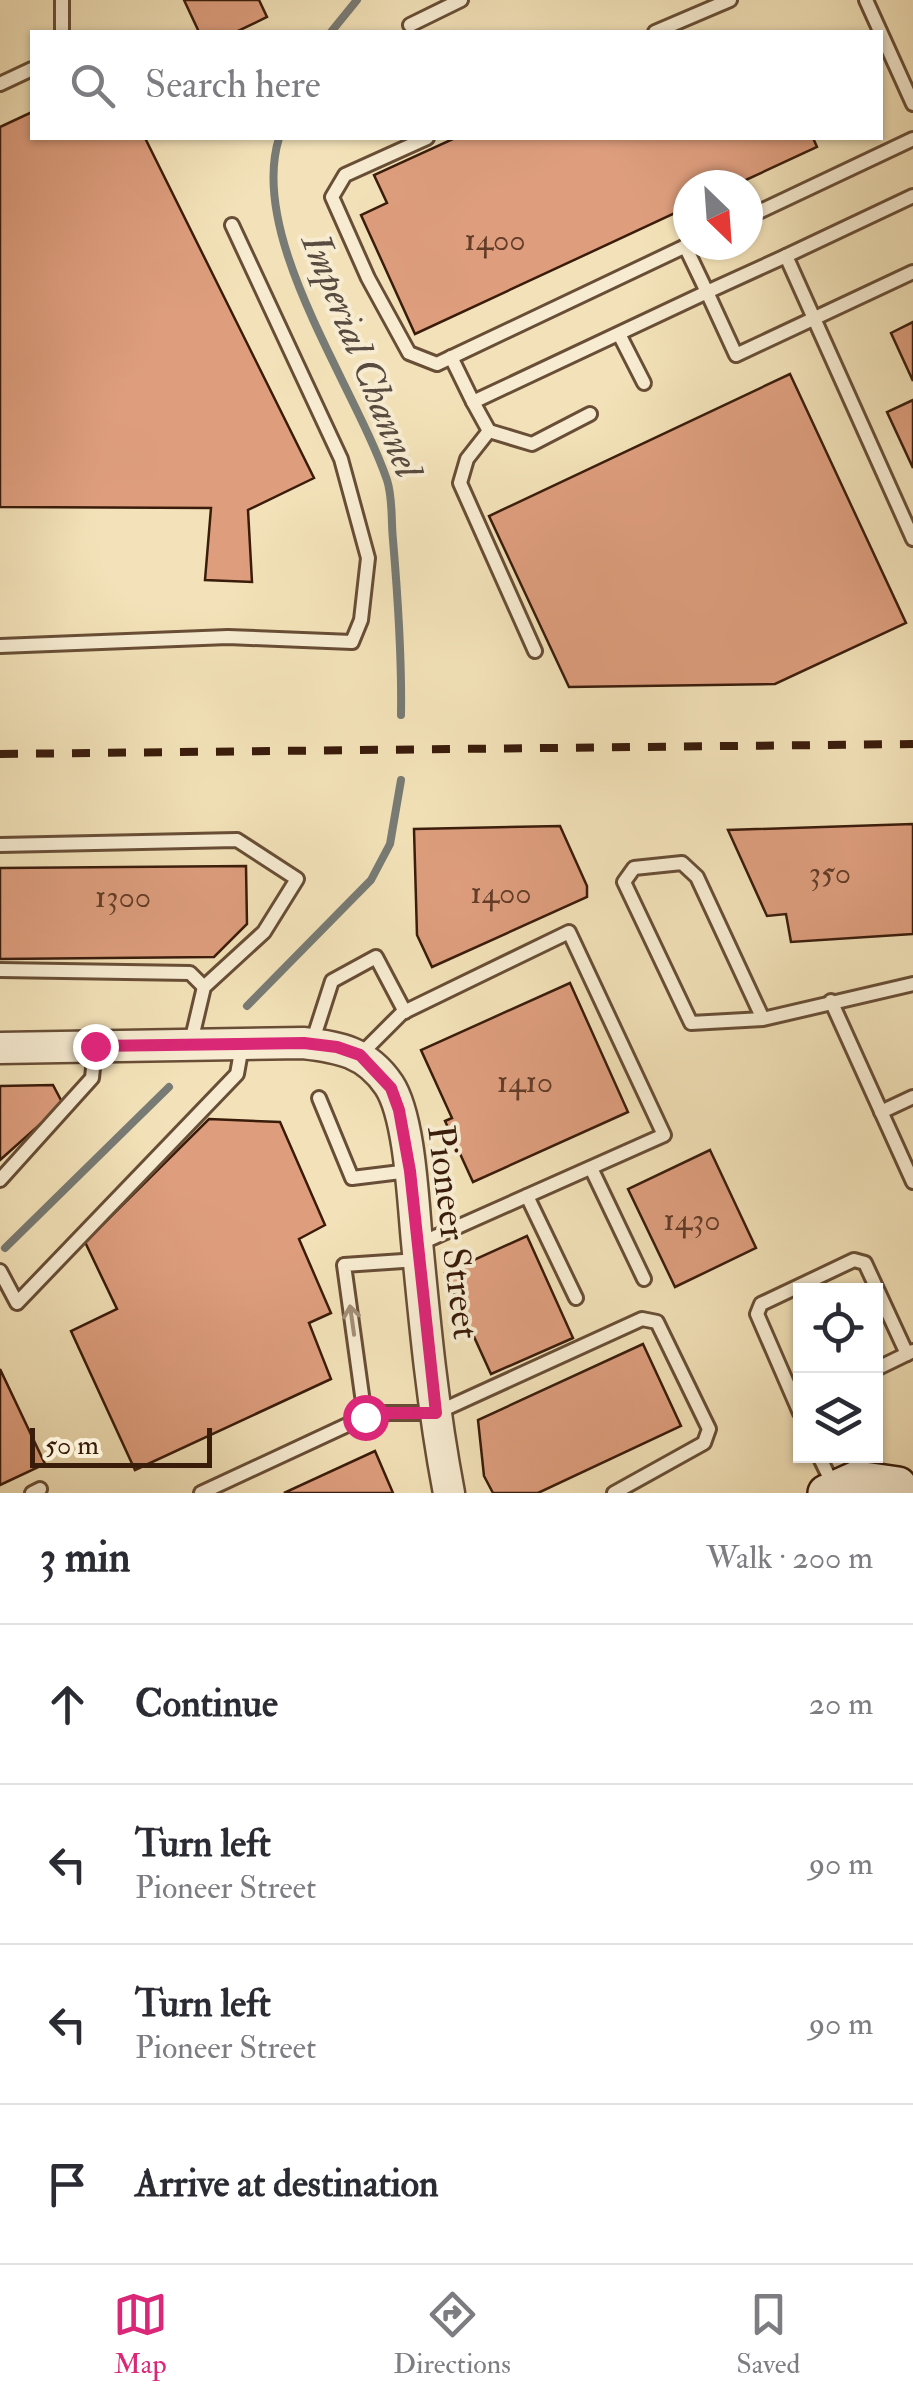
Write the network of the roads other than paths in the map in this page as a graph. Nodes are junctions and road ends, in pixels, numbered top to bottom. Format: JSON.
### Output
{"nodes":[{"id":1,"x":62,"y":0,"type":"edge"},
{"id":2,"x":460,"y":0,"type":"edge"},
{"id":3,"x":730,"y":0,"type":"edge"},
{"id":4,"x":866,"y":0,"type":"edge"},
{"id":5,"x":410,"y":25,"type":"dead end"},
{"id":6,"x":62,"y":30,"type":"edge"},
{"id":7,"x":660,"y":30,"type":"edge"},
{"id":8,"x":880,"y":30,"type":"edge"},
{"id":9,"x":883,"y":38,"type":"edge"},
{"id":10,"x":30,"y":69,"type":"edge"},
{"id":11,"x":0,"y":84,"type":"edge"},
{"id":12,"x":913,"y":104,"type":"edge"},
{"id":13,"x":913,"y":139,"type":"edge"},
{"id":14,"x":423,"y":140,"type":"edge"},
{"id":15,"x":913,"y":196,"type":"edge"},
{"id":16,"x":763,"y":210,"type":"edge"},
{"id":17,"x":232,"y":224,"type":"dead end"},
{"id":18,"x":673,"y":253,"type":"edge"},
{"id":19,"x":786,"y":256,"type":"junction"},
{"id":20,"x":693,"y":260,"type":"edge"},
{"id":21,"x":913,"y":272,"type":"edge"},
{"id":22,"x":706,"y":292,"type":"junction"},
{"id":23,"x":813,"y":318,"type":"junction"},
{"id":24,"x":620,"y":334,"type":"junction"},
{"id":25,"x":451,"y":357,"type":"junction"},
{"id":26,"x":644,"y":383,"type":"dead end"},
{"id":27,"x":473,"y":402,"type":"junction"},
{"id":28,"x":590,"y":414,"type":"dead end"},
{"id":29,"x":489,"y":431,"type":"junction"},
{"id":30,"x":913,"y":539,"type":"edge"},
{"id":31,"x":0,"y":646,"type":"edge"},
{"id":32,"x":535,"y":651,"type":"dead end"},
{"id":33,"x":0,"y":845,"type":"edge"},
{"id":34,"x":0,"y":970,"type":"edge"},
{"id":35,"x":913,"y":984,"type":"edge"},
{"id":36,"x":204,"y":987,"type":"junction"},
{"id":37,"x":830,"y":1001,"type":"junction"},
{"id":38,"x":405,"y":1012,"type":"junction"},
{"id":39,"x":763,"y":1019,"type":"junction"},
{"id":40,"x":190,"y":1044,"type":"junction"},
{"id":41,"x":243,"y":1044,"type":"junction"},
{"id":42,"x":312,"y":1044,"type":"junction"},
{"id":43,"x":95,"y":1046,"type":"junction"},
{"id":44,"x":0,"y":1048,"type":"edge"},
{"id":45,"x":360,"y":1055,"type":"junction"},
{"id":46,"x":913,"y":1097,"type":"edge"},
{"id":47,"x":319,"y":1098,"type":"dead end"},
{"id":48,"x":881,"y":1112,"type":"junction"},
{"id":49,"x":591,"y":1168,"type":"junction"},
{"id":50,"x":410,"y":1171,"type":"junction"},
{"id":51,"x":0,"y":1180,"type":"edge"},
{"id":52,"x":913,"y":1182,"type":"edge"},
{"id":53,"x":528,"y":1196,"type":"junction"},
{"id":54,"x":418,"y":1252,"type":"junction"},
{"id":55,"x":0,"y":1271,"type":"edge"},
{"id":56,"x":644,"y":1279,"type":"dead end"},
{"id":57,"x":576,"y":1298,"type":"dead end"},
{"id":58,"x":910,"y":1353,"type":"edge"},
{"id":59,"x":883,"y":1366,"type":"edge"},
{"id":60,"x":793,"y":1394,"type":"edge"},
{"id":61,"x":436,"y":1413,"type":"junction"},
{"id":62,"x":365,"y":1417,"type":"junction"},
{"id":63,"x":824,"y":1463,"type":"edge"},
{"id":64,"x":839,"y":1487,"type":"edge"},
{"id":65,"x":902,"y":1487,"type":"edge"},
{"id":66,"x":201,"y":1493,"type":"edge"},
{"id":67,"x":449,"y":1493,"type":"edge"},
{"id":68,"x":614,"y":1493,"type":"edge"}],
"edges":[{"from":1,"to":6,"type":"lane"},
{"from":2,"to":5,"type":"lane"},
{"from":3,"to":7,"type":"lane"},
{"from":4,"to":8,"type":"lane"},
{"from":9,"to":12,"type":"lane"},
{"from":10,"to":11,"type":"lane"},
{"from":13,"to":16,"type":"lane"},
{"from":14,"to":25,"type":"lane"},
{"from":15,"to":19,"type":"lane"},
{"from":17,"to":31,"type":"lane"},
{"from":18,"to":25,"type":"lane"},
{"from":19,"to":22,"type":"lane"},
{"from":19,"to":23,"type":"lane"},
{"from":20,"to":22,"type":"lane"},
{"from":21,"to":23,"type":"lane"},
{"from":22,"to":23,"type":"lane"},
{"from":22,"to":24,"type":"lane"},
{"from":23,"to":30,"type":"lane"},
{"from":24,"to":26,"type":"lane"},
{"from":24,"to":27,"type":"lane"},
{"from":25,"to":27,"type":"lane"},
{"from":27,"to":29,"type":"lane"},
{"from":28,"to":29,"type":"lane"},
{"from":29,"to":32,"type":"lane"},
{"from":33,"to":36,"type":"lane"},
{"from":34,"to":36,"type":"lane"},
{"from":35,"to":37,"type":"lane"},
{"from":36,"to":40,"type":"lane"},
{"from":37,"to":39,"type":"lane"},
{"from":37,"to":48,"type":"lane"},
{"from":38,"to":42,"type":"lane"},
{"from":38,"to":45,"type":"lane"},
{"from":38,"to":49,"type":"lane"},
{"from":39,"to":39,"type":"lane"},
{"from":40,"to":41,"type":"street"},
{"from":40,"to":43,"type":"street"},
{"from":41,"to":42,"type":"street"},
{"from":41,"to":55,"type":"lane"},
{"from":42,"to":45,"type":"street"},
{"from":43,"to":44,"type":"street"},
{"from":43,"to":51,"type":"lane"},
{"from":45,"to":50,"type":"street","name":"Pioneer Street"},
{"from":46,"to":48,"type":"lane"},
{"from":47,"to":50,"type":"lane"},
{"from":48,"to":52,"type":"lane"},
{"from":49,"to":53,"type":"lane"},
{"from":49,"to":56,"type":"lane"},
{"from":50,"to":54,"type":"street","name":"Pioneer Street"},
{"from":53,"to":54,"type":"lane"},
{"from":53,"to":57,"type":"lane"},
{"from":54,"to":61,"type":"street","name":"Pioneer Street"},
{"from":62,"to":54,"type":"lane","one_way":true},
{"from":58,"to":59,"type":"lane"},
{"from":58,"to":60,"type":"lane"},
{"from":61,"to":62,"type":"lane"},
{"from":61,"to":67,"type":"street","name":"Pioneer Street"},
{"from":61,"to":68,"type":"lane"},
{"from":62,"to":66,"type":"lane"},
{"from":63,"to":64,"type":"lane"},
{"from":64,"to":65,"type":"main road"}]}
